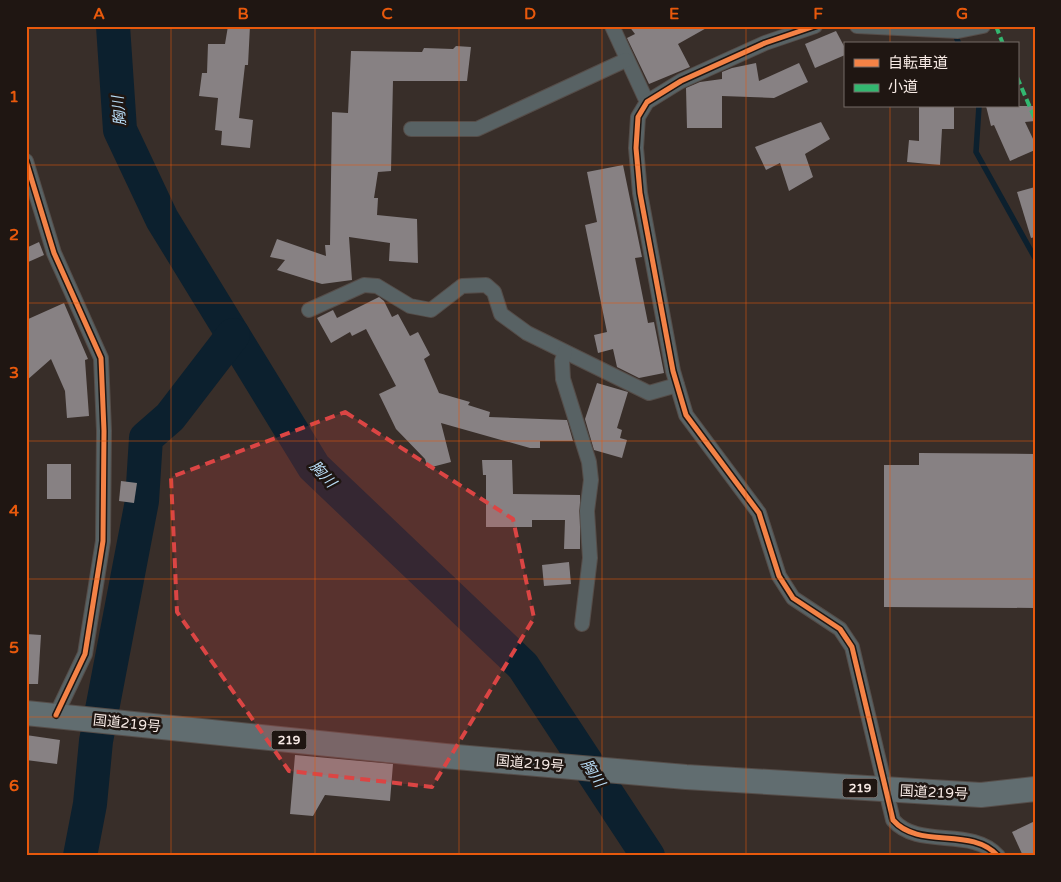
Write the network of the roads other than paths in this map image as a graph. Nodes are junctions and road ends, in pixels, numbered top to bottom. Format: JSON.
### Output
{"nodes":[{"id":1,"x":612,"y":26,"type":"edge"},
{"id":2,"x":816,"y":26,"type":"edge"},
{"id":3,"x":857,"y":26,"type":"edge"},
{"id":4,"x":983,"y":26,"type":"edge"},
{"id":5,"x":626,"y":60,"type":"junction"},
{"id":6,"x":647,"y":102,"type":"junction"},
{"id":7,"x":411,"y":129,"type":"dead end"},
{"id":8,"x":26,"y":161,"type":"edge"},
{"id":9,"x":309,"y":310,"type":"dead end"},
{"id":10,"x":565,"y":352,"type":"junction"},
{"id":11,"x":677,"y":385,"type":"junction"},
{"id":12,"x":582,"y":624,"type":"dead end"},
{"id":13,"x":26,"y":712,"type":"edge"},
{"id":14,"x":56,"y":715,"type":"junction"},
{"id":15,"x":1035,"y":789,"type":"edge"},
{"id":16,"x":885,"y":790,"type":"junction"},
{"id":17,"x":998,"y":856,"type":"edge"}],
"edges":[{"from":1,"to":5,"type":"street"},
{"from":2,"to":6,"type":"street"},
{"from":3,"to":4,"type":"street"},
{"from":5,"to":6,"type":"street"},
{"from":5,"to":7,"type":"street"},
{"from":6,"to":11,"type":"street"},
{"from":8,"to":14,"type":"street"},
{"from":9,"to":10,"type":"street"},
{"from":10,"to":11,"type":"street"},
{"from":10,"to":12,"type":"street"},
{"from":11,"to":16,"type":"street"},
{"from":13,"to":14,"type":"highway","name":"国道219号","number":"219"},
{"from":14,"to":16,"type":"highway","name":"国道219号","number":"219"},
{"from":15,"to":16,"type":"highway","name":"国道219号","number":"219"},
{"from":16,"to":17,"type":"street"}]}
